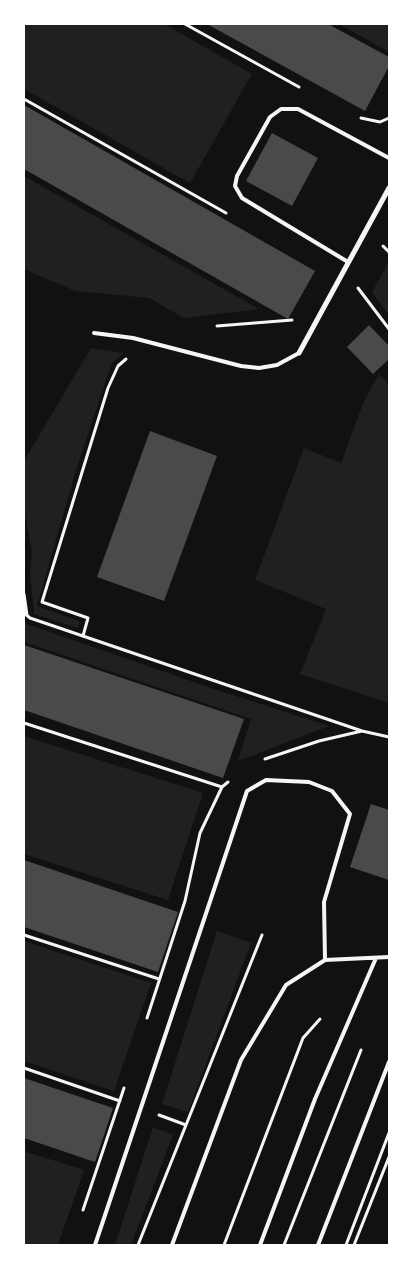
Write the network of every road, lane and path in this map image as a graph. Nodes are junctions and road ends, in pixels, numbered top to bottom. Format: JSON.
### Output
{"nodes":[{"id":1,"x":185,"y":24,"type":"edge"},
{"id":2,"x":304,"y":90,"type":"dead end"},
{"id":3,"x":24,"y":99,"type":"edge"},
{"id":4,"x":359,"y":117,"type":"dead end"},
{"id":5,"x":389,"y":118,"type":"edge"},
{"id":6,"x":389,"y":158,"type":"edge"},
{"id":7,"x":389,"y":188,"type":"edge"},
{"id":8,"x":228,"y":214,"type":"dead end"},
{"id":9,"x":383,"y":246,"type":"dead end"},
{"id":10,"x":389,"y":252,"type":"edge"},
{"id":11,"x":348,"y":262,"type":"junction"},
{"id":12,"x":343,"y":270,"type":"junction"},
{"id":13,"x":295,"y":319,"type":"dead end"},
{"id":14,"x":218,"y":326,"type":"dead end"},
{"id":15,"x":389,"y":329,"type":"edge"},
{"id":16,"x":94,"y":333,"type":"dead end"},
{"id":17,"x":298,"y":353,"type":"joint"},
{"id":18,"x":130,"y":355,"type":"dead end"},
{"id":19,"x":24,"y":594,"type":"edge"},
{"id":20,"x":25,"y":614,"type":"edge"},
{"id":21,"x":83,"y":636,"type":"junction"},
{"id":22,"x":24,"y":723,"type":"edge"},
{"id":23,"x":362,"y":731,"type":"dead end"},
{"id":24,"x":222,"y":787,"type":"dead end"},
{"id":25,"x":24,"y":935,"type":"edge"},
{"id":26,"x":262,"y":935,"type":"dead end"},
{"id":27,"x":389,"y":957,"type":"edge"},
{"id":28,"x":376,"y":958,"type":"junction"},
{"id":29,"x":325,"y":960,"type":"junction"},
{"id":30,"x":159,"y":979,"type":"dead end"},
{"id":31,"x":320,"y":1019,"type":"dead end"},
{"id":32,"x":362,"y":1048,"type":"dead end"},
{"id":33,"x":389,"y":1062,"type":"edge"},
{"id":34,"x":24,"y":1068,"type":"edge"},
{"id":35,"x":119,"y":1100,"type":"dead end"},
{"id":36,"x":389,"y":1133,"type":"edge"},
{"id":37,"x":389,"y":1157,"type":"edge"},
{"id":38,"x":95,"y":1245,"type":"edge"},
{"id":39,"x":138,"y":1245,"type":"edge"},
{"id":40,"x":172,"y":1245,"type":"edge"},
{"id":41,"x":224,"y":1245,"type":"edge"},
{"id":42,"x":260,"y":1245,"type":"edge"},
{"id":43,"x":284,"y":1245,"type":"edge"},
{"id":44,"x":318,"y":1245,"type":"edge"},
{"id":45,"x":346,"y":1245,"type":"edge"},
{"id":46,"x":354,"y":1245,"type":"edge"}],
"edges":[{"from":1,"to":2,"type":"path"},
{"from":3,"to":8,"type":"path"},
{"from":4,"to":5,"type":"path"},
{"from":6,"to":11,"type":"lane"},
{"from":7,"to":11,"type":"street"},
{"from":9,"to":10,"type":"path"},
{"from":11,"to":12,"type":"street"},
{"from":12,"to":15,"type":"path"},
{"from":12,"to":17,"type":"street"},
{"from":13,"to":14,"type":"path"},
{"from":16,"to":17,"type":"lane"},
{"from":18,"to":21,"type":"path"},
{"from":19,"to":20,"type":"path"},
{"from":20,"to":21,"type":"path"},
{"from":21,"to":23,"type":"path"},
{"from":22,"to":24,"type":"path"},
{"from":25,"to":30,"type":"path"},
{"from":26,"to":39,"type":"path"},
{"from":27,"to":28,"type":"lane"},
{"from":28,"to":29,"type":"lane"},
{"from":28,"to":42,"type":"lane"},
{"from":29,"to":38,"type":"lane"},
{"from":29,"to":40,"type":"lane"},
{"from":31,"to":41,"type":"path"},
{"from":32,"to":43,"type":"path"},
{"from":33,"to":44,"type":"lane"},
{"from":34,"to":35,"type":"path"},
{"from":36,"to":45,"type":"path"},
{"from":37,"to":46,"type":"path"}]}
